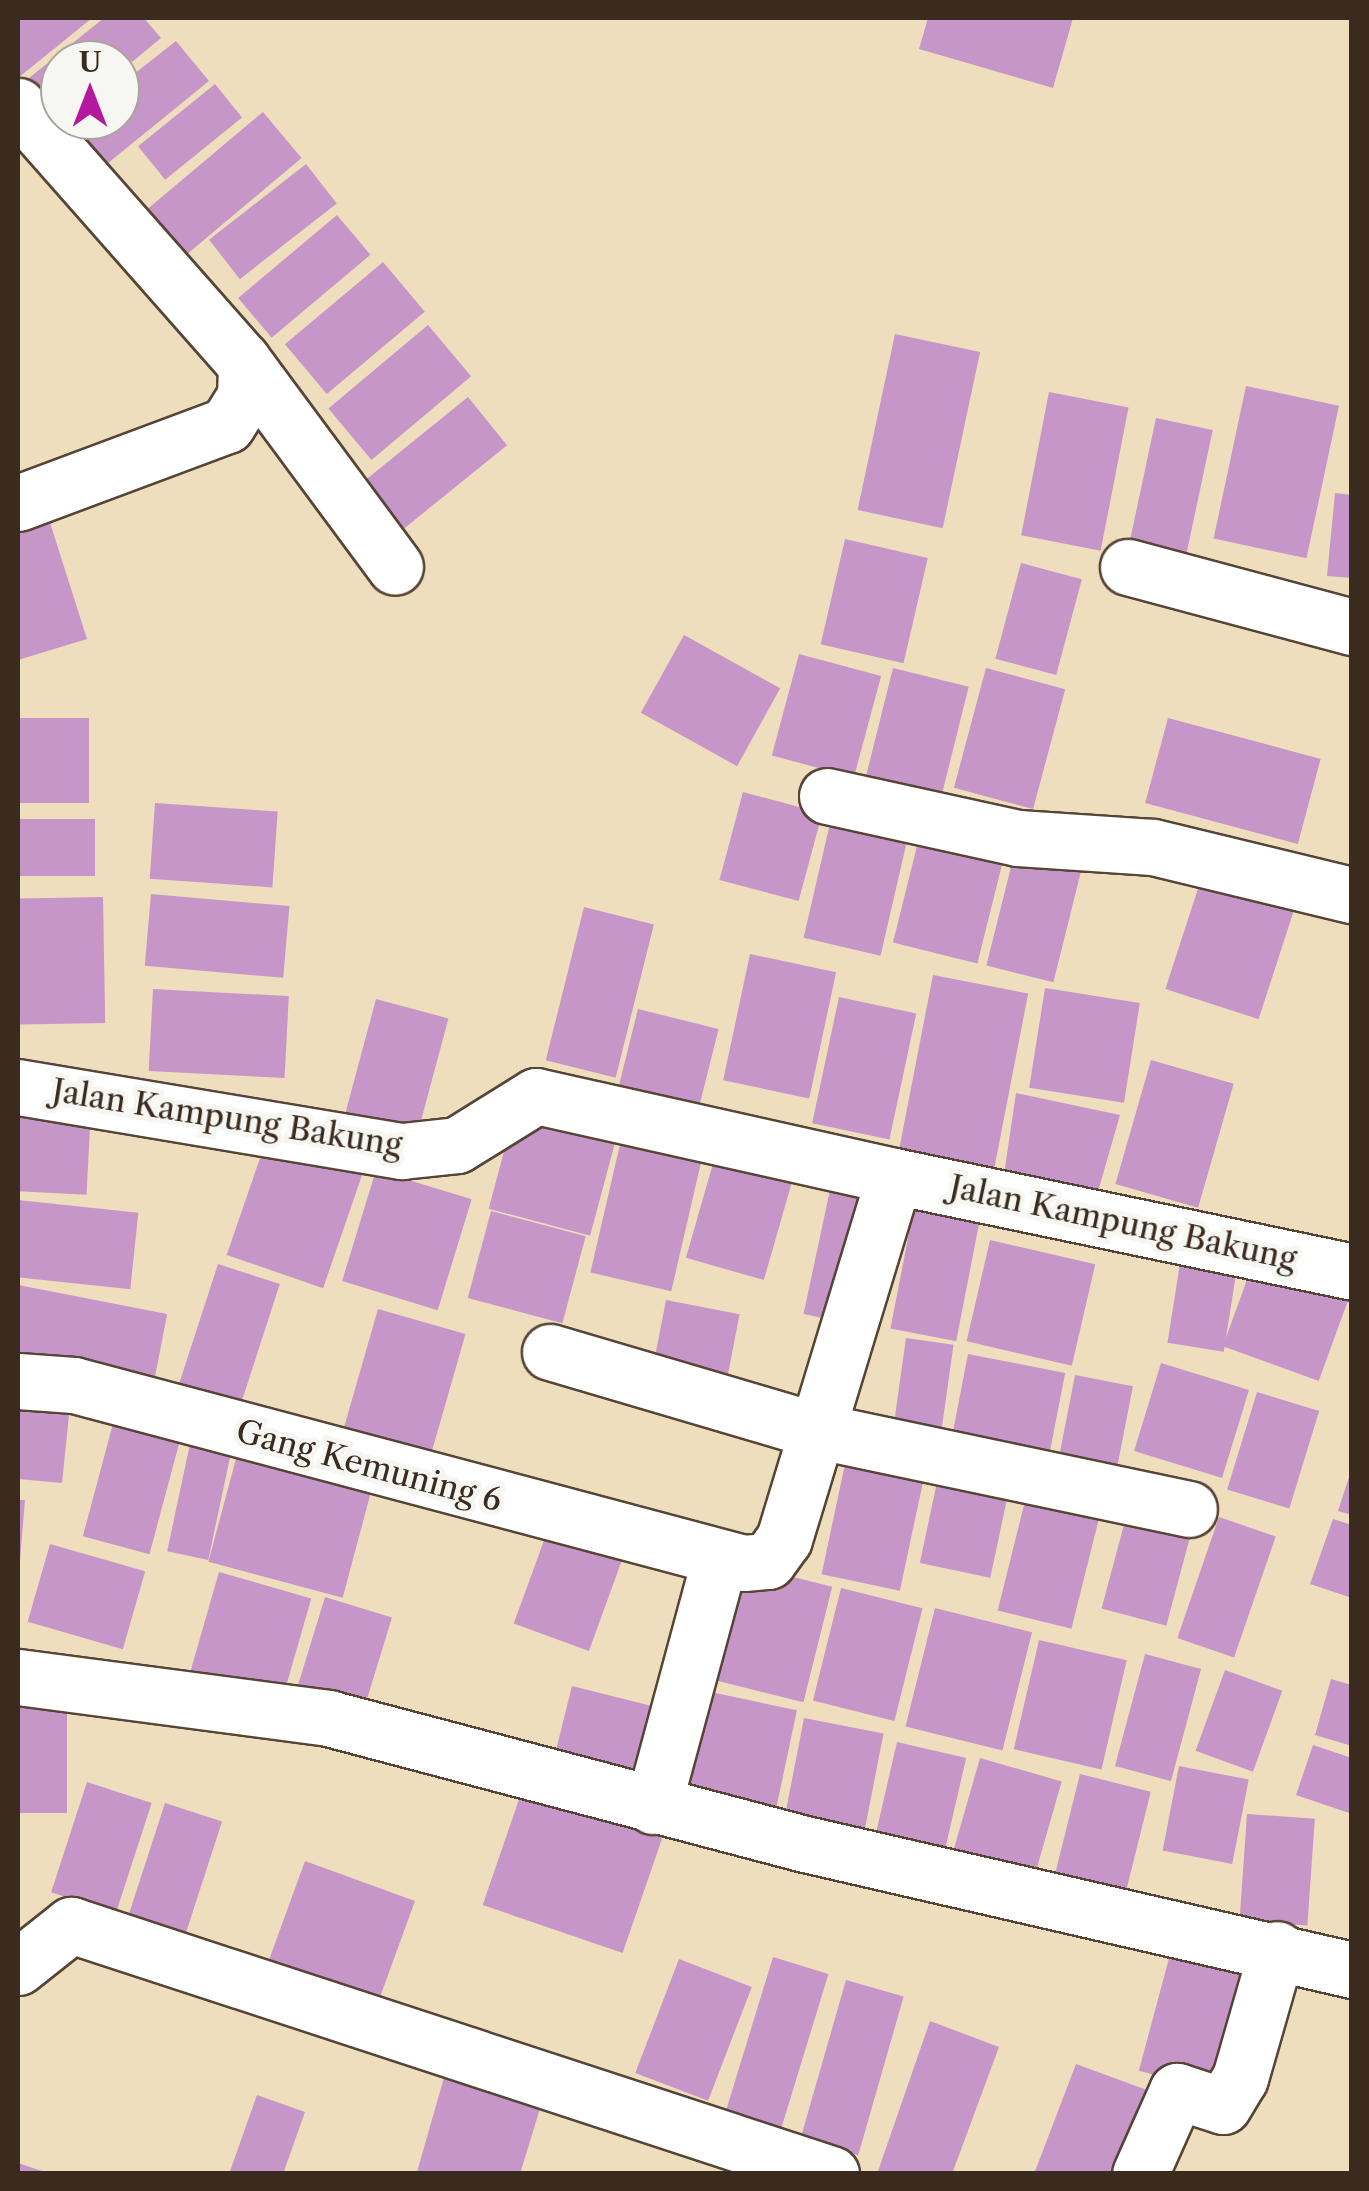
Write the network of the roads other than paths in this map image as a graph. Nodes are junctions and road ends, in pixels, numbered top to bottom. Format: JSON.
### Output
{"nodes":[{"id":1,"x":18,"y":106,"type":"edge"},
{"id":2,"x":246,"y":369,"type":"junction"},
{"id":3,"x":18,"y":503,"type":"edge"},
{"id":4,"x":395,"y":568,"type":"dead end"},
{"id":5,"x":1128,"y":568,"type":"dead end"},
{"id":6,"x":1352,"y":627,"type":"edge"},
{"id":7,"x":826,"y":796,"type":"dead end"},
{"id":8,"x":1352,"y":895,"type":"edge"},
{"id":9,"x":18,"y":1087,"type":"edge"},
{"id":10,"x":894,"y":1176,"type":"junction"},
{"id":11,"x":1352,"y":1272,"type":"edge"},
{"id":12,"x":550,"y":1352,"type":"dead end"},
{"id":13,"x":18,"y":1380,"type":"edge"},
{"id":14,"x":819,"y":1431,"type":"junction"},
{"id":15,"x":1189,"y":1510,"type":"dead end"},
{"id":16,"x":719,"y":1561,"type":"junction"},
{"id":17,"x":18,"y":1678,"type":"edge"},
{"id":18,"x":653,"y":1806,"type":"junction"},
{"id":19,"x":1277,"y":1948,"type":"junction"},
{"id":20,"x":18,"y":1966,"type":"edge"},
{"id":21,"x":1352,"y":1970,"type":"edge"},
{"id":22,"x":831,"y":2174,"type":"edge"},
{"id":23,"x":1140,"y":2174,"type":"edge"}],
"edges":[{"from":1,"to":2,"type":"street"},
{"from":2,"to":3,"type":"street"},
{"from":2,"to":4,"type":"street"},
{"from":5,"to":6,"type":"street"},
{"from":7,"to":8,"type":"street"},
{"from":9,"to":10,"type":"street","name":"Jalan Kampung Bakung"},
{"from":10,"to":11,"type":"street","name":"Jalan Kampung Bakung"},
{"from":10,"to":14,"type":"street"},
{"from":12,"to":14,"type":"street"},
{"from":13,"to":16,"type":"street","name":"Gang Kemuning 6"},
{"from":14,"to":15,"type":"street"},
{"from":14,"to":16,"type":"street"},
{"from":16,"to":18,"type":"street"},
{"from":17,"to":18,"type":"street"},
{"from":18,"to":19,"type":"street"},
{"from":19,"to":21,"type":"street"},
{"from":19,"to":23,"type":"street"},
{"from":20,"to":22,"type":"street"}]}
